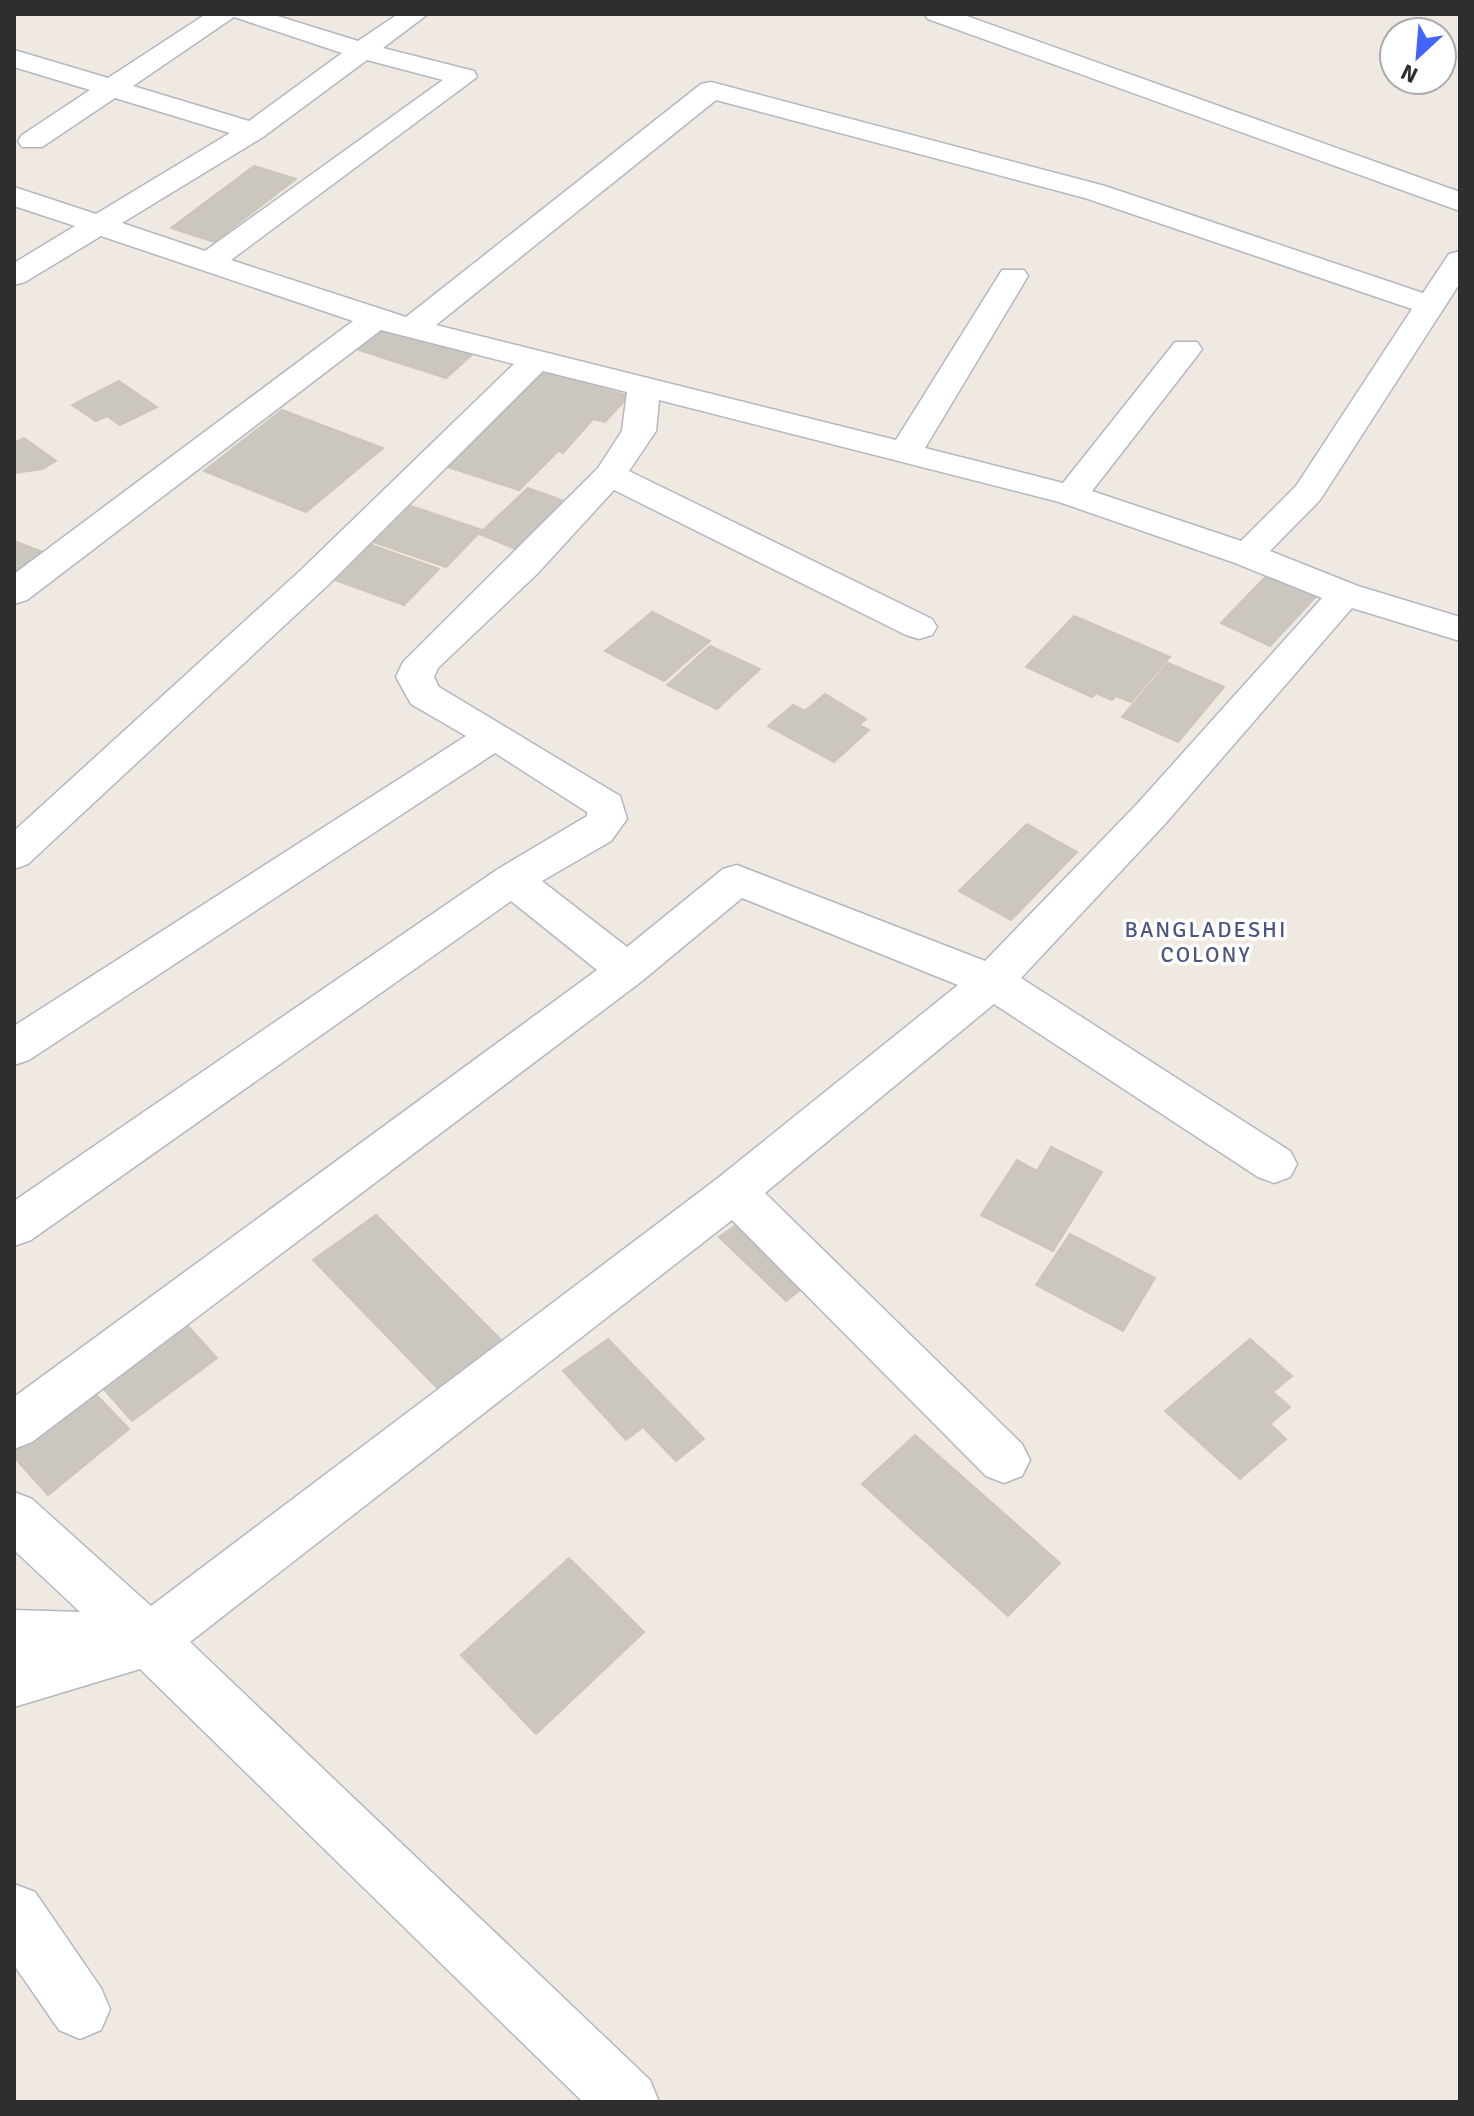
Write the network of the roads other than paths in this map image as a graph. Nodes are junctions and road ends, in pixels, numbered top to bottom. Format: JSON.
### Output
{"nodes":[{"id":1,"x":223,"y":14,"type":"edge"},
{"id":2,"x":245,"y":14,"type":"edge"},
{"id":3,"x":415,"y":14,"type":"edge"},
{"id":4,"x":937,"y":14,"type":"edge"},
{"id":5,"x":362,"y":51,"type":"junction"},
{"id":6,"x":14,"y":58,"type":"edge"},
{"id":7,"x":111,"y":90,"type":"junction"},
{"id":8,"x":253,"y":131,"type":"junction"},
{"id":9,"x":32,"y":141,"type":"dead end"},
{"id":10,"x":14,"y":196,"type":"edge"},
{"id":11,"x":1460,"y":202,"type":"edge"},
{"id":12,"x":97,"y":225,"type":"junction"},
{"id":13,"x":1460,"y":260,"type":"edge"},
{"id":14,"x":207,"y":263,"type":"junction"},
{"id":15,"x":14,"y":276,"type":"edge"},
{"id":16,"x":1013,"y":276,"type":"dead end"},
{"id":17,"x":1430,"y":305,"type":"junction"},
{"id":18,"x":376,"y":319,"type":"junction"},
{"id":19,"x":412,"y":328,"type":"junction"},
{"id":20,"x":1186,"y":349,"type":"dead end"},
{"id":21,"x":537,"y":359,"type":"junction"},
{"id":22,"x":644,"y":386,"type":"junction"},
{"id":23,"x":904,"y":454,"type":"junction"},
{"id":24,"x":610,"y":475,"type":"junction"},
{"id":25,"x":1071,"y":495,"type":"junction"},
{"id":26,"x":1247,"y":555,"type":"junction"},
{"id":27,"x":14,"y":592,"type":"edge"},
{"id":28,"x":1345,"y":594,"type":"junction"},
{"id":29,"x":919,"y":627,"type":"dead end"},
{"id":30,"x":1460,"y":629,"type":"edge"},
{"id":31,"x":495,"y":735,"type":"junction"},
{"id":32,"x":14,"y":854,"type":"edge"},
{"id":33,"x":512,"y":880,"type":"junction"},
{"id":34,"x":627,"y":970,"type":"junction"},
{"id":35,"x":992,"y":981,"type":"junction"},
{"id":36,"x":14,"y":1048,"type":"edge"},
{"id":37,"x":1274,"y":1164,"type":"dead end"},
{"id":38,"x":734,"y":1192,"type":"junction"},
{"id":39,"x":14,"y":1226,"type":"edge"},
{"id":40,"x":14,"y":1426,"type":"edge"},
{"id":41,"x":1004,"y":1460,"type":"dead end"},
{"id":42,"x":14,"y":1516,"type":"edge"},
{"id":43,"x":14,"y":1636,"type":"edge"},
{"id":44,"x":149,"y":1640,"type":"junction"},
{"id":45,"x":14,"y":1680,"type":"edge"},
{"id":46,"x":14,"y":1913,"type":"edge"},
{"id":47,"x":80,"y":2009,"type":"dead end"},
{"id":48,"x":628,"y":2102,"type":"edge"}],
"edges":[{"from":1,"to":7,"type":"street"},
{"from":2,"to":5,"type":"street"},
{"from":3,"to":5,"type":"street"},
{"from":4,"to":11,"type":"street"},
{"from":5,"to":8,"type":"street"},
{"from":5,"to":14,"type":"street"},
{"from":6,"to":7,"type":"street"},
{"from":7,"to":8,"type":"street"},
{"from":7,"to":9,"type":"street"},
{"from":8,"to":12,"type":"street"},
{"from":10,"to":12,"type":"street"},
{"from":12,"to":14,"type":"street"},
{"from":12,"to":15,"type":"street"},
{"from":13,"to":17,"type":"street"},
{"from":14,"to":18,"type":"street"},
{"from":16,"to":23,"type":"street"},
{"from":17,"to":19,"type":"street"},
{"from":17,"to":26,"type":"street"},
{"from":18,"to":19,"type":"street"},
{"from":18,"to":27,"type":"street"},
{"from":19,"to":21,"type":"street"},
{"from":20,"to":25,"type":"street"},
{"from":21,"to":22,"type":"street"},
{"from":21,"to":32,"type":"street"},
{"from":22,"to":23,"type":"street"},
{"from":22,"to":24,"type":"street"},
{"from":23,"to":25,"type":"street"},
{"from":24,"to":29,"type":"street"},
{"from":24,"to":31,"type":"street"},
{"from":25,"to":26,"type":"street"},
{"from":26,"to":28,"type":"street"},
{"from":28,"to":30,"type":"street"},
{"from":28,"to":35,"type":"street"},
{"from":31,"to":33,"type":"street"},
{"from":31,"to":36,"type":"street"},
{"from":33,"to":34,"type":"street"},
{"from":33,"to":39,"type":"street"},
{"from":34,"to":35,"type":"street"},
{"from":34,"to":40,"type":"street"},
{"from":35,"to":37,"type":"street"},
{"from":35,"to":38,"type":"street"},
{"from":38,"to":41,"type":"street"},
{"from":38,"to":44,"type":"street"},
{"from":42,"to":44,"type":"street"},
{"from":43,"to":44,"type":"street"},
{"from":44,"to":45,"type":"street"},
{"from":44,"to":48,"type":"street"},
{"from":46,"to":47,"type":"street"}]}
